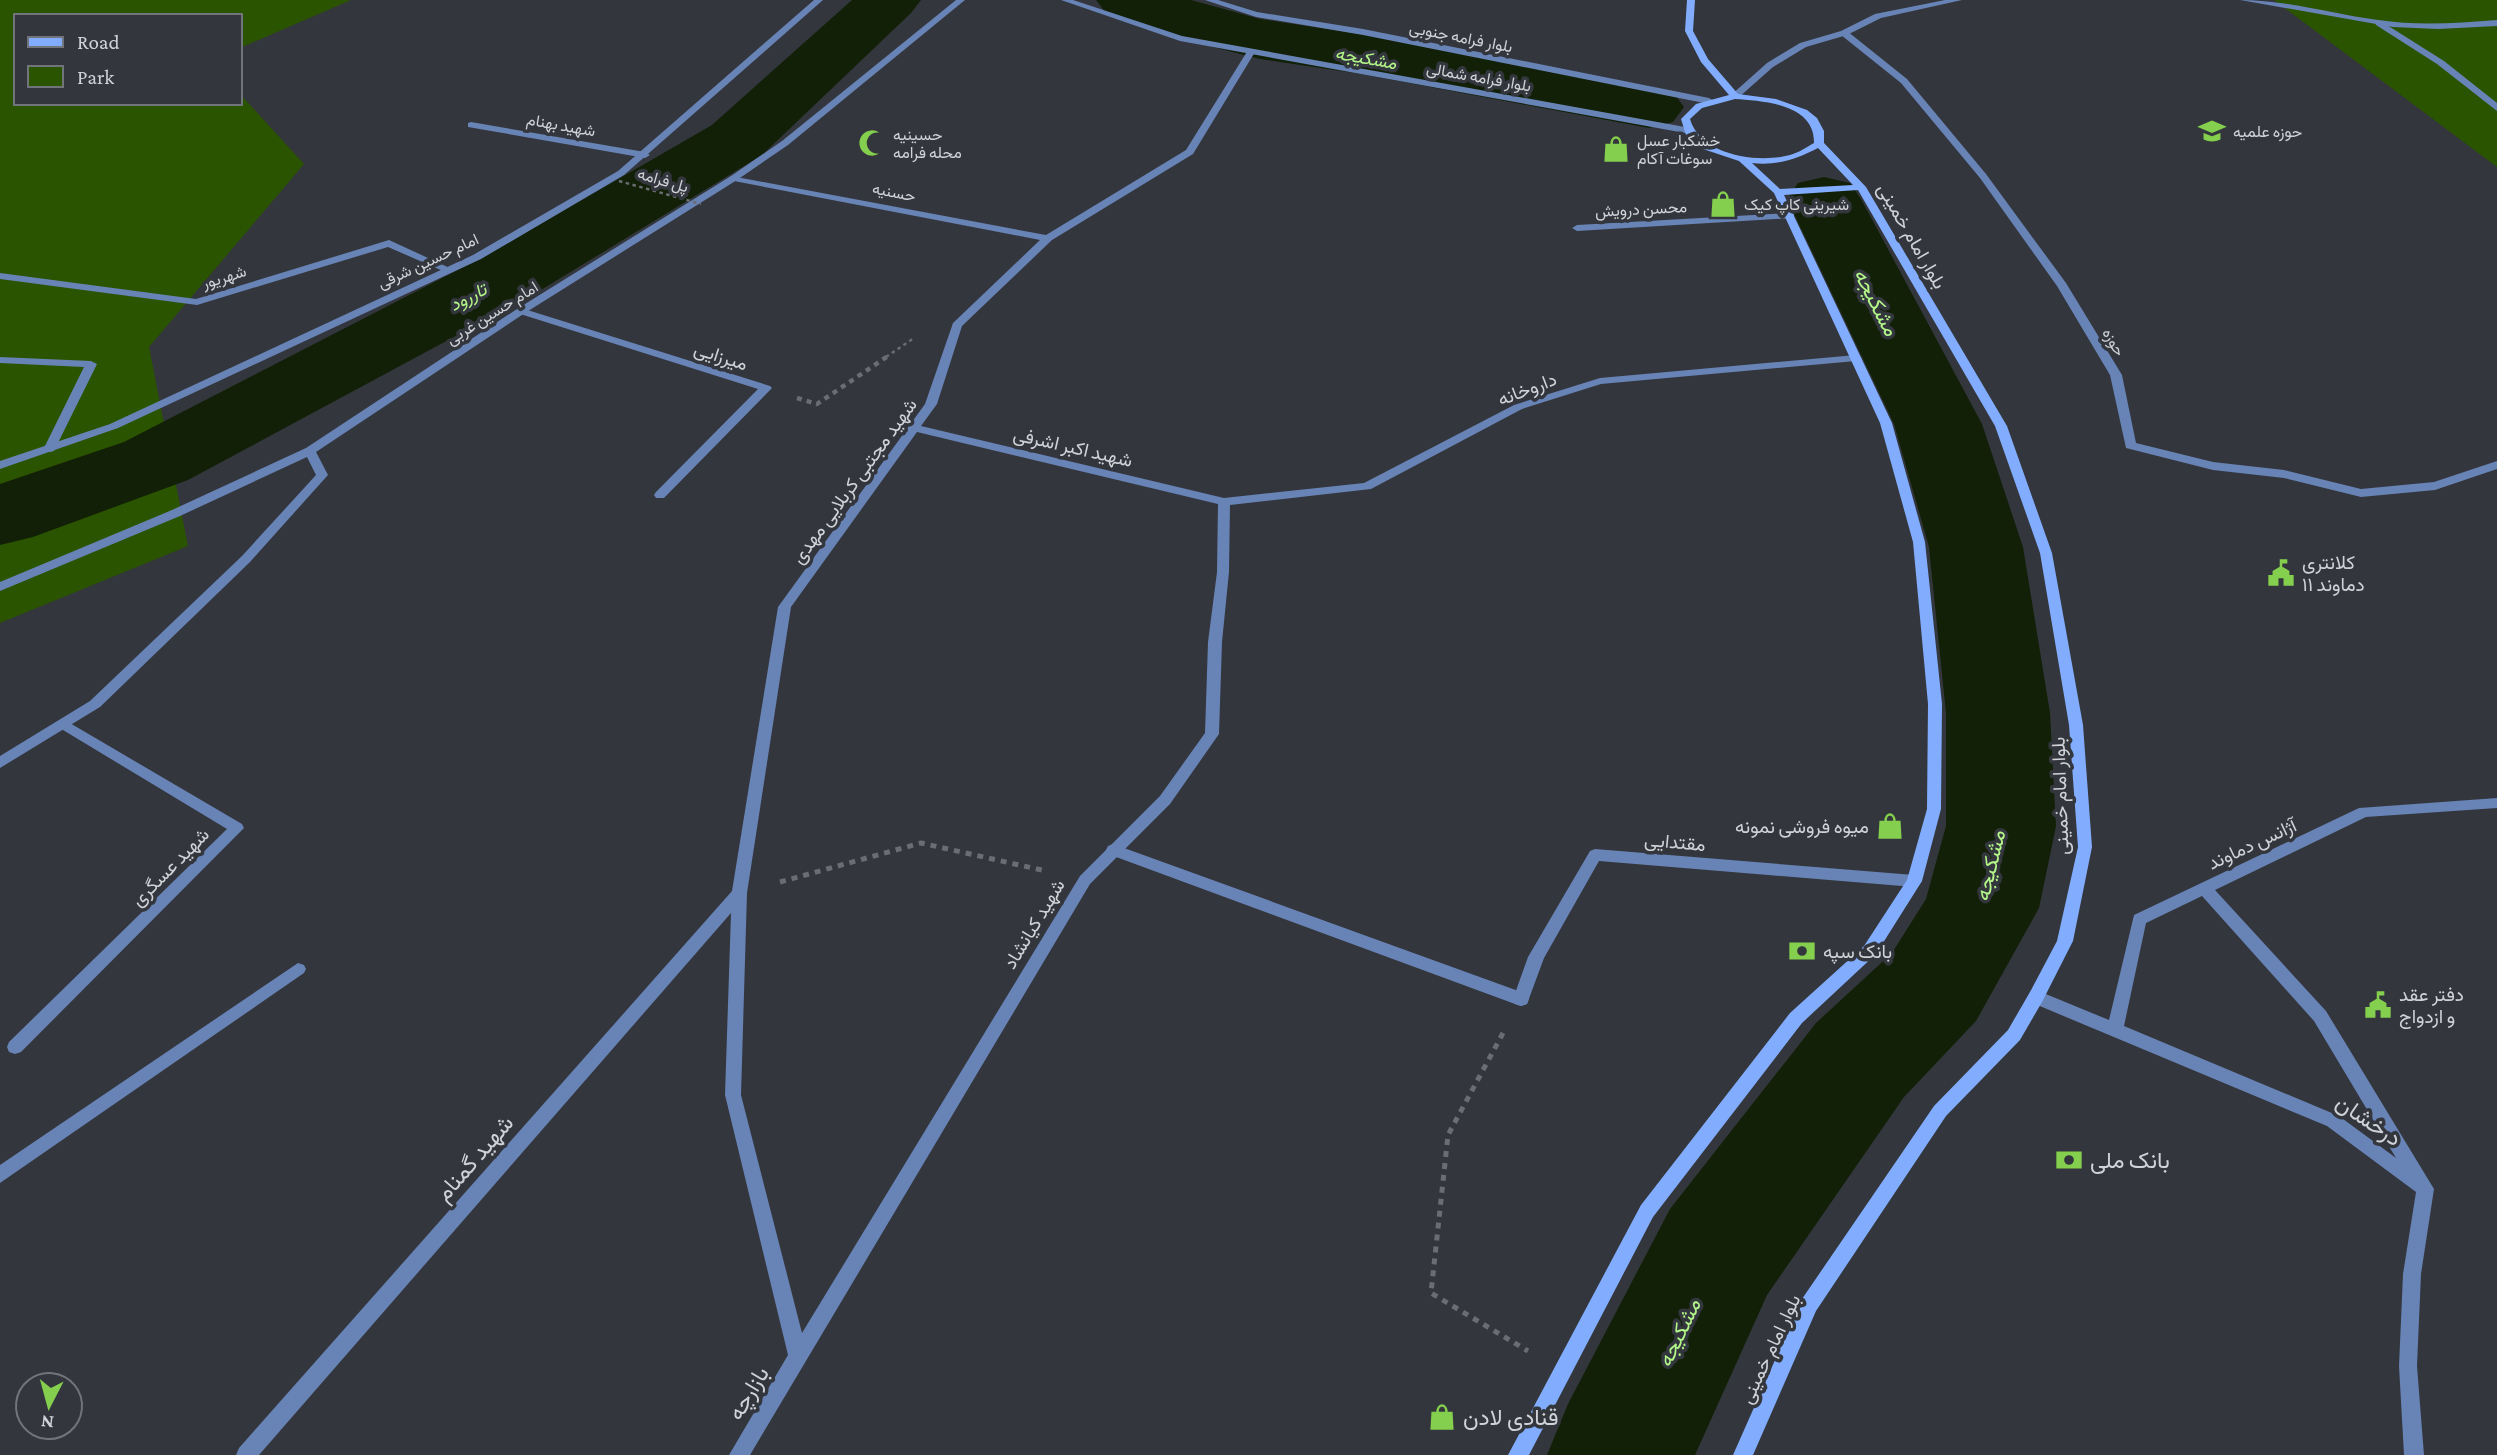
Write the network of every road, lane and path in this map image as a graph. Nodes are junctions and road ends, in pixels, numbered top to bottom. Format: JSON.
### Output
{"nodes":[{"id":1,"x":819,"y":0,"type":"edge"},
{"id":2,"x":961,"y":0,"type":"edge"},
{"id":3,"x":1065,"y":0,"type":"edge"},
{"id":4,"x":1209,"y":0,"type":"edge"},
{"id":5,"x":1691,"y":0,"type":"edge"},
{"id":6,"x":1958,"y":0,"type":"edge"},
{"id":7,"x":2244,"y":0,"type":"edge"},
{"id":8,"x":2379,"y":23,"type":"junction"},
{"id":9,"x":2497,"y":23,"type":"edge"},
{"id":10,"x":1844,"y":33,"type":"junction"},
{"id":11,"x":1251,"y":52,"type":"junction"},
{"id":12,"x":1735,"y":96,"type":"junction"},
{"id":13,"x":1709,"y":101,"type":"junction"},
{"id":14,"x":2497,"y":108,"type":"edge"},
{"id":15,"x":471,"y":125,"type":"dead end"},
{"id":16,"x":1685,"y":130,"type":"junction"},
{"id":17,"x":1819,"y":144,"type":"junction"},
{"id":18,"x":645,"y":155,"type":"junction"},
{"id":19,"x":1743,"y":159,"type":"junction"},
{"id":20,"x":734,"y":178,"type":"junction"},
{"id":21,"x":619,"y":181,"type":"dead end"},
{"id":22,"x":1861,"y":187,"type":"junction"},
{"id":23,"x":1778,"y":192,"type":"junction"},
{"id":24,"x":701,"y":204,"type":"dead end"},
{"id":25,"x":1790,"y":216,"type":"junction"},
{"id":26,"x":1577,"y":228,"type":"dead end"},
{"id":27,"x":1048,"y":238,"type":"junction"},
{"id":28,"x":447,"y":269,"type":"junction"},
{"id":29,"x":0,"y":276,"type":"edge"},
{"id":30,"x":522,"y":311,"type":"junction"},
{"id":31,"x":957,"y":325,"type":"junction"},
{"id":32,"x":1856,"y":358,"type":"junction"},
{"id":33,"x":0,"y":360,"type":"edge"},
{"id":34,"x":766,"y":388,"type":"junction"},
{"id":35,"x":914,"y":428,"type":"junction"},
{"id":36,"x":50,"y":448,"type":"junction"},
{"id":37,"x":310,"y":451,"type":"junction"},
{"id":38,"x":0,"y":465,"type":"edge"},
{"id":39,"x":2497,"y":465,"type":"edge"},
{"id":40,"x":660,"y":495,"type":"dead end"},
{"id":41,"x":1224,"y":502,"type":"junction"},
{"id":42,"x":0,"y":587,"type":"edge"},
{"id":43,"x":63,"y":724,"type":"junction"},
{"id":44,"x":0,"y":763,"type":"edge"},
{"id":45,"x":2497,"y":803,"type":"edge"},
{"id":46,"x":1113,"y":850,"type":"junction"},
{"id":47,"x":1085,"y":880,"type":"junction"},
{"id":48,"x":1914,"y":881,"type":"junction"},
{"id":49,"x":2204,"y":888,"type":"junction"},
{"id":50,"x":739,"y":893,"type":"junction"},
{"id":51,"x":298,"y":969,"type":"dead end"},
{"id":52,"x":2036,"y":997,"type":"junction"},
{"id":53,"x":1521,"y":999,"type":"junction"},
{"id":54,"x":2115,"y":1029,"type":"junction"},
{"id":55,"x":15,"y":1047,"type":"dead end"},
{"id":56,"x":0,"y":1175,"type":"edge"},
{"id":57,"x":2425,"y":1189,"type":"junction"},
{"id":58,"x":798,"y":1356,"type":"junction"},
{"id":59,"x":1562,"y":1371,"type":"junction"},
{"id":60,"x":246,"y":1455,"type":"edge"},
{"id":61,"x":739,"y":1455,"type":"edge"},
{"id":62,"x":1518,"y":1455,"type":"edge"},
{"id":63,"x":1743,"y":1455,"type":"edge"},
{"id":64,"x":2414,"y":1455,"type":"edge"}],
"edges":[{"from":1,"to":18,"type":"street","name":"امام حسین شرقی"},
{"from":2,"to":20,"type":"street","name":"امام حسین غربی"},
{"from":3,"to":11,"type":"street","name":"بلوار فرامه شمالی"},
{"from":4,"to":13,"type":"street","name":"بلوار فرامه جنوبی"},
{"from":5,"to":12,"type":"main road"},
{"from":6,"to":10,"type":"street"},
{"from":7,"to":8,"type":"street"},
{"from":8,"to":9,"type":"street"},
{"from":8,"to":14,"type":"street"},
{"from":10,"to":12,"type":"street"},
{"from":10,"to":39,"type":"street","name":"حوزه"},
{"from":11,"to":16,"type":"street","name":"بلوار فرامه شمالی"},
{"from":11,"to":27,"type":"street","name":"شهید مجتبی کربلایی مهدی"},
{"from":12,"to":13,"type":"main road"},
{"from":12,"to":17,"type":"main road"},
{"from":13,"to":16,"type":"main road"},
{"from":15,"to":18,"type":"street","name":"شهید بهنام"},
{"from":16,"to":19,"type":"main road"},
{"from":17,"to":19,"type":"main road"},
{"from":17,"to":22,"type":"main road","name":"بلوار امام خمینی"},
{"from":18,"to":28,"type":"street","name":"امام حسین شرقی"},
{"from":19,"to":23,"type":"main road"},
{"from":20,"to":27,"type":"street","name":"حسنیه"},
{"from":20,"to":30,"type":"street","name":"امام حسین غربی"},
{"from":21,"to":24,"type":"path","name":"پل فرامه","bridge":true},
{"from":22,"to":23,"type":"main road"},
{"from":22,"to":52,"type":"main road","name":"بلوار امام خمینی"},
{"from":23,"to":25,"type":"main road"},
{"from":25,"to":26,"type":"street","name":"محسن درویش"},
{"from":25,"to":32,"type":"main road"},
{"from":27,"to":31,"type":"street","name":"شهید مجتبی کربلایی مهدی"},
{"from":28,"to":29,"type":"street","name":"شهریور"},
{"from":28,"to":36,"type":"street","name":"امام حسین شرقی"},
{"from":30,"to":34,"type":"street","name":"میرزایی"},
{"from":30,"to":37,"type":"street","name":"امام حسین غربی"},
{"from":31,"to":34,"type":"path"},
{"from":31,"to":35,"type":"street","name":"شهید مجتبی کربلایی مهدی"},
{"from":32,"to":41,"type":"street","name":"داروخانه"},
{"from":32,"to":48,"type":"main road"},
{"from":33,"to":36,"type":"street"},
{"from":34,"to":40,"type":"street","name":"میرزایی"},
{"from":35,"to":41,"type":"street","name":"شهید اکبر اشرفی"},
{"from":35,"to":50,"type":"street","name":"شهید مجتبی کربلایی مهدی"},
{"from":36,"to":38,"type":"street","name":"امام حسین شرقی"},
{"from":37,"to":42,"type":"street","name":"امام حسین غربی"},
{"from":37,"to":43,"type":"street"},
{"from":41,"to":46,"type":"street","name":"شهید کیانشاد"},
{"from":43,"to":44,"type":"street"},
{"from":43,"to":55,"type":"street","name":"شهید عسگری"},
{"from":45,"to":49,"type":"street","name":"آژانس دماوند"},
{"from":46,"to":47,"type":"street","name":"شهید کیانشاد"},
{"from":46,"to":53,"type":"street"},
{"from":47,"to":50,"type":"path"},
{"from":47,"to":58,"type":"street","name":"شهید کیانشاد"},
{"from":48,"to":53,"type":"street","name":"مقتدایی"},
{"from":48,"to":59,"type":"main road"},
{"from":49,"to":54,"type":"street","name":"آژانس دماوند"},
{"from":49,"to":57,"type":"street"},
{"from":50,"to":58,"type":"street","name":"شهید مجتبی کربلایی مهدی"},
{"from":50,"to":60,"type":"street","name":"شهید گمنام"},
{"from":51,"to":56,"type":"street"},
{"from":52,"to":54,"type":"street","name":"درخشان"},
{"from":52,"to":63,"type":"main road","name":"بلوار امام خمینی"},
{"from":53,"to":59,"type":"path"},
{"from":54,"to":57,"type":"street","name":"درخشان"},
{"from":57,"to":64,"type":"street"},
{"from":58,"to":61,"type":"street","name":"بازارچه"},
{"from":59,"to":62,"type":"main road"}]}
